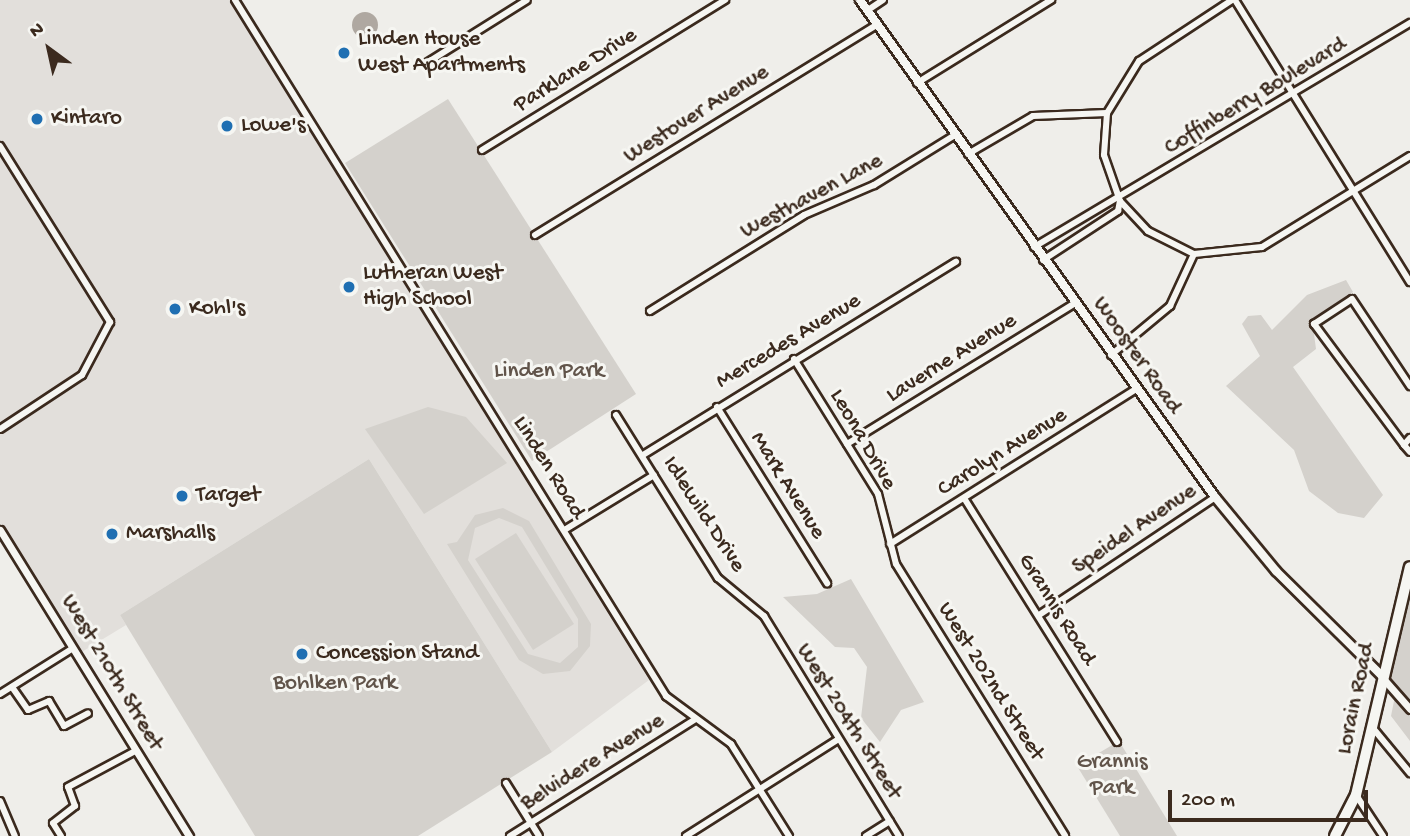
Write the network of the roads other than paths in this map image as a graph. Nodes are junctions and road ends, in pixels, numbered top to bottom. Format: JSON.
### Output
{"nodes":[{"id":1,"x":234,"y":0,"type":"edge"},
{"id":2,"x":527,"y":0,"type":"edge"},
{"id":3,"x":725,"y":0,"type":"edge"},
{"id":4,"x":860,"y":0,"type":"edge"},
{"id":5,"x":883,"y":0,"type":"edge"},
{"id":6,"x":1051,"y":0,"type":"edge"},
{"id":7,"x":1234,"y":0,"type":"edge"},
{"id":8,"x":868,"y":10,"type":"junction"},
{"id":9,"x":1410,"y":23,"type":"edge"},
{"id":10,"x":878,"y":24,"type":"junction"},
{"id":11,"x":425,"y":64,"type":"dead end"},
{"id":12,"x":917,"y":83,"type":"junction"},
{"id":13,"x":1294,"y":95,"type":"junction"},
{"id":14,"x":1107,"y":113,"type":"junction"},
{"id":15,"x":955,"y":135,"type":"junction"},
{"id":16,"x":0,"y":146,"type":"edge"},
{"id":17,"x":482,"y":150,"type":"dead end"},
{"id":18,"x":968,"y":154,"type":"junction"},
{"id":19,"x":1410,"y":156,"type":"edge"},
{"id":20,"x":1353,"y":191,"type":"junction"},
{"id":21,"x":1120,"y":201,"type":"junction"},
{"id":22,"x":535,"y":235,"type":"dead end"},
{"id":23,"x":1034,"y":247,"type":"junction"},
{"id":24,"x":1194,"y":254,"type":"junction"},
{"id":25,"x":1043,"y":260,"type":"junction"},
{"id":26,"x":956,"y":262,"type":"dead end"},
{"id":27,"x":1410,"y":282,"type":"edge"},
{"id":28,"x":1074,"y":303,"type":"junction"},
{"id":29,"x":650,"y":311,"type":"dead end"},
{"id":30,"x":1110,"y":355,"type":"junction"},
{"id":31,"x":794,"y":359,"type":"junction"},
{"id":32,"x":1410,"y":386,"type":"edge"},
{"id":33,"x":1135,"y":390,"type":"junction"},
{"id":34,"x":717,"y":407,"type":"junction"},
{"id":35,"x":616,"y":415,"type":"dead end"},
{"id":36,"x":0,"y":429,"type":"edge"},
{"id":37,"x":1410,"y":438,"type":"edge"},
{"id":38,"x":847,"y":444,"type":"junction"},
{"id":39,"x":1404,"y":444,"type":"junction"},
{"id":40,"x":1410,"y":452,"type":"edge"},
{"id":41,"x":643,"y":456,"type":"junction"},
{"id":42,"x":654,"y":475,"type":"junction"},
{"id":43,"x":1215,"y":497,"type":"junction"},
{"id":44,"x":964,"y":498,"type":"junction"},
{"id":45,"x":566,"y":529,"type":"junction"},
{"id":46,"x":0,"y":530,"type":"edge"},
{"id":47,"x":890,"y":544,"type":"junction"},
{"id":48,"x":1410,"y":567,"type":"edge"},
{"id":49,"x":827,"y":583,"type":"dead end"},
{"id":50,"x":1039,"y":615,"type":"junction"},
{"id":51,"x":769,"y":625,"type":"joint"},
{"id":52,"x":73,"y":648,"type":"junction"},
{"id":53,"x":1381,"y":675,"type":"junction"},
{"id":54,"x":12,"y":687,"type":"junction"},
{"id":55,"x":0,"y":694,"type":"edge"},
{"id":56,"x":1410,"y":709,"type":"edge"},
{"id":57,"x":88,"y":713,"type":"dead end"},
{"id":58,"x":694,"y":720,"type":"junction"},
{"id":59,"x":1371,"y":725,"type":"junction"},
{"id":60,"x":837,"y":740,"type":"junction"},
{"id":61,"x":1117,"y":742,"type":"dead end"},
{"id":62,"x":135,"y":751,"type":"junction"},
{"id":63,"x":1410,"y":773,"type":"edge"},
{"id":64,"x":506,"y":783,"type":"dead end"},
{"id":65,"x":761,"y":790,"type":"junction"},
{"id":66,"x":1356,"y":795,"type":"junction"},
{"id":67,"x":0,"y":801,"type":"edge"},
{"id":68,"x":890,"y":821,"type":"junction"},
{"id":69,"x":531,"y":823,"type":"junction"},
{"id":70,"x":15,"y":836,"type":"edge"},
{"id":71,"x":61,"y":836,"type":"edge"},
{"id":72,"x":189,"y":836,"type":"edge"},
{"id":73,"x":510,"y":836,"type":"edge"},
{"id":74,"x":539,"y":836,"type":"edge"},
{"id":75,"x":686,"y":836,"type":"edge"},
{"id":76,"x":789,"y":836,"type":"edge"},
{"id":77,"x":866,"y":836,"type":"edge"},
{"id":78,"x":899,"y":836,"type":"edge"},
{"id":79,"x":1065,"y":836,"type":"edge"},
{"id":80,"x":1335,"y":836,"type":"edge"},
{"id":81,"x":1383,"y":836,"type":"edge"}],
"edges":[{"from":1,"to":45,"type":"street","name":"Linden Road"},
{"from":2,"to":11,"type":"street"},
{"from":3,"to":17,"type":"street","name":"Parklane Drive"},
{"from":4,"to":8,"type":"main road","name":"Wooster Road"},
{"from":5,"to":8,"type":"street"},
{"from":6,"to":12,"type":"street"},
{"from":7,"to":13,"type":"street"},
{"from":7,"to":14,"type":"street"},
{"from":8,"to":10,"type":"main road","name":"Wooster Road"},
{"from":9,"to":13,"type":"street","name":"Coffinberry Boulevard"},
{"from":10,"to":12,"type":"main road","name":"Wooster Road"},
{"from":10,"to":22,"type":"street","name":"Westover Avenue"},
{"from":12,"to":15,"type":"main road","name":"Wooster Road"},
{"from":13,"to":20,"type":"street"},
{"from":13,"to":21,"type":"street","name":"Coffinberry Boulevard"},
{"from":14,"to":18,"type":"street"},
{"from":14,"to":21,"type":"street"},
{"from":15,"to":18,"type":"main road","name":"Wooster Road"},
{"from":15,"to":29,"type":"street","name":"Westhaven Lane"},
{"from":16,"to":36,"type":"street"},
{"from":18,"to":23,"type":"main road","name":"Wooster Road"},
{"from":19,"to":20,"type":"street"},
{"from":20,"to":24,"type":"street"},
{"from":20,"to":27,"type":"street"},
{"from":21,"to":23,"type":"street","name":"Coffinberry Boulevard"},
{"from":21,"to":24,"type":"street"},
{"from":21,"to":25,"type":"street","name":"Coffinberry Boulevard"},
{"from":23,"to":25,"type":"main road","name":"Wooster Road"},
{"from":24,"to":30,"type":"street"},
{"from":25,"to":28,"type":"main road","name":"Wooster Road"},
{"from":26,"to":31,"type":"street","name":"Mercedes Avenue"},
{"from":28,"to":30,"type":"main road","name":"Wooster Road"},
{"from":28,"to":38,"type":"street","name":"Laverne Avenue"},
{"from":30,"to":33,"type":"main road","name":"Wooster Road"},
{"from":31,"to":34,"type":"street","name":"Mercedes Avenue"},
{"from":31,"to":38,"type":"street","name":"Leona Drive"},
{"from":32,"to":39,"type":"street"},
{"from":33,"to":43,"type":"main road","name":"Wooster Road"},
{"from":33,"to":44,"type":"street","name":"Carolyn Avenue"},
{"from":34,"to":41,"type":"street","name":"Mercedes Avenue"},
{"from":34,"to":49,"type":"street","name":"Mark Avenue"},
{"from":35,"to":41,"type":"street","name":"Idlewild Drive"},
{"from":37,"to":39,"type":"street"},
{"from":38,"to":47,"type":"street","name":"Leona Drive"},
{"from":39,"to":40,"type":"street"},
{"from":41,"to":42,"type":"street","name":"Idlewild Drive"},
{"from":42,"to":45,"type":"street"},
{"from":42,"to":51,"type":"street","name":"Idlewild Drive"},
{"from":43,"to":50,"type":"street","name":"Speidel Avenue"},
{"from":43,"to":53,"type":"main road","name":"Wooster Road"},
{"from":44,"to":47,"type":"street","name":"Carolyn Avenue"},
{"from":44,"to":50,"type":"street","name":"Grannis Road"},
{"from":45,"to":58,"type":"street","name":"Linden Road"},
{"from":46,"to":52,"type":"street","name":"West 210th Street"},
{"from":47,"to":79,"type":"street","name":"West 202nd Street"},
{"from":48,"to":53,"type":"main road","name":"Lorain Road"},
{"from":50,"to":61,"type":"street","name":"Grannis Road"},
{"from":51,"to":60,"type":"street","name":"West 204th Street"},
{"from":52,"to":54,"type":"street"},
{"from":52,"to":62,"type":"street","name":"West 210th Street"},
{"from":53,"to":56,"type":"street","name":"Wooster Road"},
{"from":53,"to":59,"type":"main road","name":"Lorain Road"},
{"from":54,"to":55,"type":"street"},
{"from":54,"to":57,"type":"street"},
{"from":58,"to":65,"type":"street","name":"Linden Road"},
{"from":58,"to":69,"type":"street","name":"Belvidere Avenue"},
{"from":59,"to":63,"type":"street"},
{"from":59,"to":66,"type":"main road","name":"Lorain Road"},
{"from":60,"to":65,"type":"street"},
{"from":60,"to":68,"type":"street","name":"West 204th Street"},
{"from":62,"to":71,"type":"street"},
{"from":62,"to":72,"type":"street","name":"West 210th Street"},
{"from":64,"to":69,"type":"street"},
{"from":65,"to":75,"type":"street"},
{"from":65,"to":76,"type":"street","name":"Linden Road"},
{"from":66,"to":80,"type":"main road","name":"Lorain Road"},
{"from":66,"to":81,"type":"street"},
{"from":67,"to":70,"type":"street"},
{"from":68,"to":77,"type":"street"},
{"from":68,"to":78,"type":"street","name":"West 204th Street"},
{"from":69,"to":73,"type":"street","name":"Belvidere Avenue"},
{"from":69,"to":74,"type":"street"}]}
